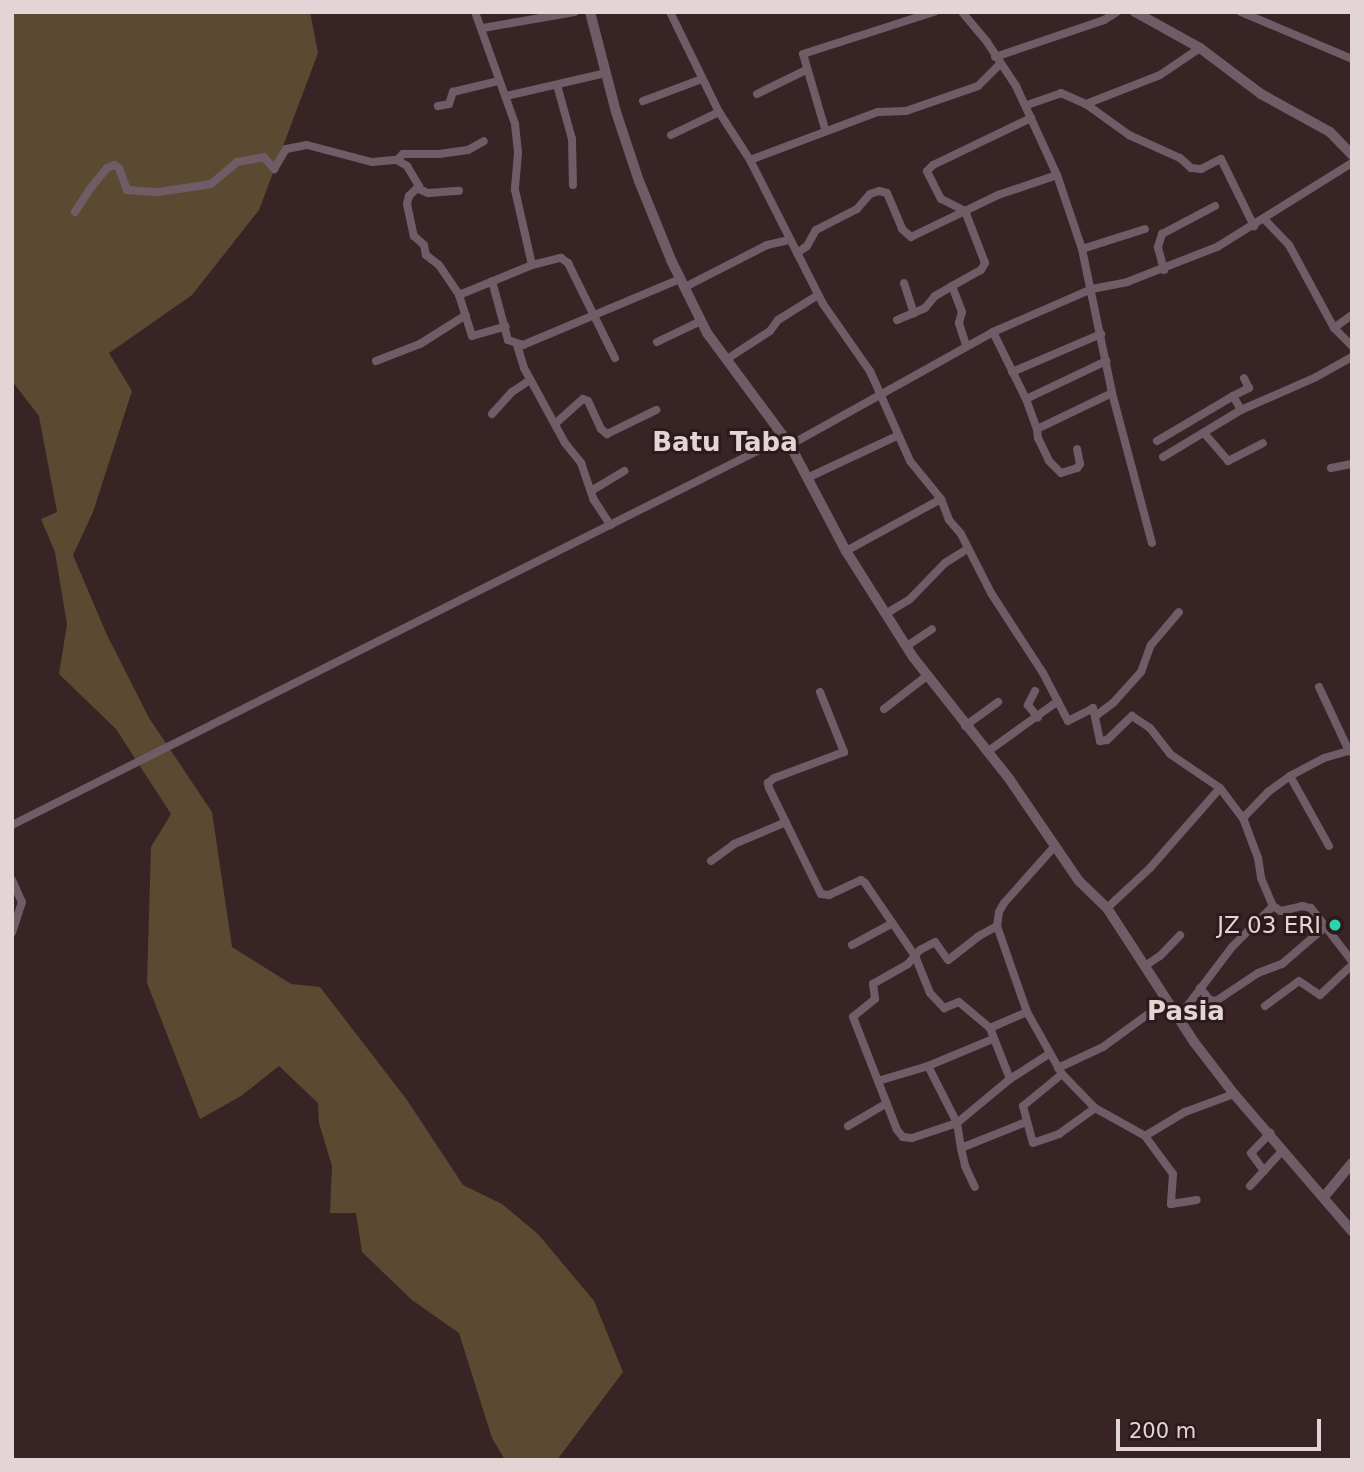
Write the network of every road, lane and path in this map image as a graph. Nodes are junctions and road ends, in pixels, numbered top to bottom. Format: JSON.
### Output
{"nodes":[{"id":1,"x":475,"y":12,"type":"edge"},
{"id":2,"x":575,"y":12,"type":"edge"},
{"id":3,"x":590,"y":12,"type":"edge"},
{"id":4,"x":670,"y":12,"type":"edge"},
{"id":5,"x":934,"y":12,"type":"edge"},
{"id":6,"x":962,"y":12,"type":"edge"},
{"id":7,"x":1117,"y":12,"type":"edge"},
{"id":8,"x":1135,"y":12,"type":"edge"},
{"id":9,"x":1241,"y":12,"type":"edge"},
{"id":10,"x":483,"y":28,"type":"junction"},
{"id":11,"x":1200,"y":48,"type":"junction"},
{"id":12,"x":1352,"y":59,"type":"edge"},
{"id":13,"x":998,"y":61,"type":"junction"},
{"id":14,"x":806,"y":70,"type":"junction"},
{"id":15,"x":606,"y":73,"type":"junction"},
{"id":16,"x":702,"y":79,"type":"junction"},
{"id":17,"x":498,"y":80,"type":"junction"},
{"id":18,"x":557,"y":85,"type":"junction"},
{"id":19,"x":757,"y":94,"type":"dead end"},
{"id":20,"x":506,"y":96,"type":"junction"},
{"id":21,"x":643,"y":101,"type":"dead end"},
{"id":22,"x":1086,"y":104,"type":"junction"},
{"id":23,"x":1027,"y":105,"type":"junction"},
{"id":24,"x":438,"y":106,"type":"dead end"},
{"id":25,"x":719,"y":112,"type":"junction"},
{"id":26,"x":1031,"y":118,"type":"junction"},
{"id":27,"x":825,"y":130,"type":"junction"},
{"id":28,"x":671,"y":135,"type":"dead end"},
{"id":29,"x":484,"y":141,"type":"dead end"},
{"id":30,"x":1352,"y":155,"type":"edge"},
{"id":31,"x":397,"y":160,"type":"junction"},
{"id":32,"x":750,"y":160,"type":"junction"},
{"id":33,"x":1352,"y":163,"type":"edge"},
{"id":34,"x":1057,"y":175,"type":"junction"},
{"id":35,"x":573,"y":185,"type":"dead end"},
{"id":36,"x":419,"y":188,"type":"junction"},
{"id":37,"x":459,"y":191,"type":"dead end"},
{"id":38,"x":1215,"y":205,"type":"dead end"},
{"id":39,"x":965,"y":211,"type":"junction"},
{"id":40,"x":75,"y":212,"type":"dead end"},
{"id":41,"x":1265,"y":220,"type":"junction"},
{"id":42,"x":1254,"y":226,"type":"junction"},
{"id":43,"x":1145,"y":229,"type":"dead end"},
{"id":44,"x":789,"y":240,"type":"junction"},
{"id":45,"x":1082,"y":249,"type":"junction"},
{"id":46,"x":797,"y":253,"type":"junction"},
{"id":47,"x":532,"y":265,"type":"junction"},
{"id":48,"x":1164,"y":270,"type":"junction"},
{"id":49,"x":492,"y":281,"type":"junction"},
{"id":50,"x":682,"y":283,"type":"junction"},
{"id":51,"x":904,"y":283,"type":"dead end"},
{"id":52,"x":951,"y":286,"type":"junction"},
{"id":53,"x":1092,"y":289,"type":"junction"},
{"id":54,"x":459,"y":295,"type":"junction"},
{"id":55,"x":818,"y":295,"type":"junction"},
{"id":56,"x":914,"y":313,"type":"junction"},
{"id":57,"x":466,"y":315,"type":"junction"},
{"id":58,"x":1352,"y":315,"type":"edge"},
{"id":59,"x":595,"y":316,"type":"junction"},
{"id":60,"x":897,"y":320,"type":"dead end"},
{"id":61,"x":701,"y":321,"type":"junction"},
{"id":62,"x":506,"y":326,"type":"junction"},
{"id":63,"x":1334,"y":328,"type":"junction"},
{"id":64,"x":993,"y":332,"type":"junction"},
{"id":65,"x":1101,"y":334,"type":"junction"},
{"id":66,"x":657,"y":342,"type":"dead end"},
{"id":67,"x":517,"y":345,"type":"junction"},
{"id":68,"x":966,"y":345,"type":"junction"},
{"id":69,"x":1352,"y":346,"type":"edge"},
{"id":70,"x":1352,"y":356,"type":"edge"},
{"id":71,"x":615,"y":358,"type":"dead end"},
{"id":72,"x":727,"y":359,"type":"junction"},
{"id":73,"x":376,"y":361,"type":"dead end"},
{"id":74,"x":1106,"y":361,"type":"junction"},
{"id":75,"x":1012,"y":372,"type":"junction"},
{"id":76,"x":1244,"y":378,"type":"dead end"},
{"id":77,"x":530,"y":380,"type":"junction"},
{"id":78,"x":1111,"y":393,"type":"junction"},
{"id":79,"x":880,"y":396,"type":"junction"},
{"id":80,"x":1233,"y":396,"type":"junction"},
{"id":81,"x":1026,"y":399,"type":"junction"},
{"id":82,"x":656,"y":410,"type":"dead end"},
{"id":83,"x":1241,"y":410,"type":"junction"},
{"id":84,"x":492,"y":414,"type":"dead end"},
{"id":85,"x":555,"y":423,"type":"junction"},
{"id":86,"x":1037,"y":429,"type":"junction"},
{"id":87,"x":1204,"y":433,"type":"junction"},
{"id":88,"x":897,"y":436,"type":"junction"},
{"id":89,"x":787,"y":441,"type":"junction"},
{"id":90,"x":1157,"y":441,"type":"dead end"},
{"id":91,"x":1264,"y":443,"type":"dead end"},
{"id":92,"x":1077,"y":449,"type":"dead end"},
{"id":93,"x":1163,"y":457,"type":"dead end"},
{"id":94,"x":1352,"y":464,"type":"edge"},
{"id":95,"x":1331,"y":468,"type":"dead end"},
{"id":96,"x":624,"y":471,"type":"dead end"},
{"id":97,"x":807,"y":478,"type":"junction"},
{"id":98,"x":591,"y":491,"type":"junction"},
{"id":99,"x":941,"y":499,"type":"junction"},
{"id":100,"x":610,"y":525,"type":"junction"},
{"id":101,"x":1152,"y":543,"type":"dead end"},
{"id":102,"x":967,"y":549,"type":"junction"},
{"id":103,"x":846,"y":551,"type":"junction"},
{"id":104,"x":1179,"y":612,"type":"dead end"},
{"id":105,"x":887,"y":613,"type":"junction"},
{"id":106,"x":932,"y":629,"type":"dead end"},
{"id":107,"x":906,"y":646,"type":"junction"},
{"id":108,"x":928,"y":675,"type":"junction"},
{"id":109,"x":1319,"y":687,"type":"dead end"},
{"id":110,"x":1035,"y":691,"type":"dead end"},
{"id":111,"x":820,"y":692,"type":"dead end"},
{"id":112,"x":1058,"y":701,"type":"junction"},
{"id":113,"x":998,"y":702,"type":"dead end"},
{"id":114,"x":884,"y":709,"type":"dead end"},
{"id":115,"x":1097,"y":715,"type":"junction"},
{"id":116,"x":1038,"y":718,"type":"junction"},
{"id":117,"x":965,"y":726,"type":"junction"},
{"id":118,"x":1351,"y":751,"type":"edge"},
{"id":119,"x":987,"y":752,"type":"junction"},
{"id":120,"x":1290,"y":776,"type":"junction"},
{"id":121,"x":1220,"y":788,"type":"junction"},
{"id":122,"x":1243,"y":818,"type":"junction"},
{"id":123,"x":786,"y":821,"type":"junction"},
{"id":124,"x":12,"y":825,"type":"edge"},
{"id":125,"x":1055,"y":846,"type":"junction"},
{"id":126,"x":1329,"y":846,"type":"dead end"},
{"id":127,"x":710,"y":861,"type":"dead end"},
{"id":128,"x":12,"y":880,"type":"edge"},
{"id":129,"x":1273,"y":906,"type":"junction"},
{"id":130,"x":1107,"y":908,"type":"junction"},
{"id":131,"x":891,"y":924,"type":"junction"},
{"id":132,"x":997,"y":926,"type":"junction"},
{"id":133,"x":1325,"y":928,"type":"junction"},
{"id":134,"x":12,"y":932,"type":"edge"},
{"id":135,"x":1180,"y":935,"type":"dead end"},
{"id":136,"x":852,"y":945,"type":"dead end"},
{"id":137,"x":915,"y":956,"type":"junction"},
{"id":138,"x":1352,"y":963,"type":"edge"},
{"id":139,"x":1145,"y":966,"type":"junction"},
{"id":140,"x":1200,"y":988,"type":"junction"},
{"id":141,"x":1166,"y":1001,"type":"junction"},
{"id":142,"x":1265,"y":1006,"type":"dead end"},
{"id":143,"x":1027,"y":1012,"type":"junction"},
{"id":144,"x":1179,"y":1017,"type":"junction"},
{"id":145,"x":990,"y":1028,"type":"junction"},
{"id":146,"x":993,"y":1039,"type":"junction"},
{"id":147,"x":1049,"y":1054,"type":"junction"},
{"id":148,"x":928,"y":1066,"type":"junction"},
{"id":149,"x":1060,"y":1071,"type":"junction"},
{"id":150,"x":1010,"y":1079,"type":"junction"},
{"id":151,"x":878,"y":1081,"type":"junction"},
{"id":152,"x":1234,"y":1094,"type":"junction"},
{"id":153,"x":887,"y":1103,"type":"junction"},
{"id":154,"x":1096,"y":1108,"type":"junction"},
{"id":155,"x":1026,"y":1122,"type":"junction"},
{"id":156,"x":957,"y":1124,"type":"junction"},
{"id":157,"x":848,"y":1126,"type":"dead end"},
{"id":158,"x":1270,"y":1133,"type":"junction"},
{"id":159,"x":1144,"y":1136,"type":"junction"},
{"id":160,"x":961,"y":1148,"type":"junction"},
{"id":161,"x":1283,"y":1150,"type":"junction"},
{"id":162,"x":1352,"y":1163,"type":"edge"},
{"id":163,"x":1264,"y":1171,"type":"junction"},
{"id":164,"x":1250,"y":1186,"type":"dead end"},
{"id":165,"x":975,"y":1187,"type":"dead end"},
{"id":166,"x":1324,"y":1197,"type":"junction"},
{"id":167,"x":1197,"y":1200,"type":"dead end"},
{"id":168,"x":1352,"y":1231,"type":"edge"}],
"edges":[{"from":1,"to":10,"type":"street"},
{"from":2,"to":10,"type":"street"},
{"from":3,"to":15,"type":"street"},
{"from":4,"to":16,"type":"street"},
{"from":5,"to":14,"type":"street"},
{"from":6,"to":13,"type":"street"},
{"from":7,"to":13,"type":"street"},
{"from":8,"to":11,"type":"street"},
{"from":9,"to":12,"type":"street"},
{"from":10,"to":17,"type":"street"},
{"from":11,"to":22,"type":"street"},
{"from":11,"to":30,"type":"street"},
{"from":13,"to":23,"type":"street"},
{"from":13,"to":27,"type":"street"},
{"from":14,"to":19,"type":"street"},
{"from":14,"to":27,"type":"street"},
{"from":15,"to":18,"type":"street"},
{"from":15,"to":50,"type":"street"},
{"from":16,"to":21,"type":"street"},
{"from":16,"to":25,"type":"street"},
{"from":17,"to":20,"type":"street"},
{"from":17,"to":24,"type":"street"},
{"from":18,"to":20,"type":"street"},
{"from":18,"to":35,"type":"street"},
{"from":20,"to":47,"type":"street"},
{"from":22,"to":23,"type":"street"},
{"from":22,"to":42,"type":"street"},
{"from":23,"to":26,"type":"street"},
{"from":25,"to":28,"type":"street"},
{"from":25,"to":32,"type":"street"},
{"from":26,"to":34,"type":"street"},
{"from":26,"to":39,"type":"street"},
{"from":27,"to":32,"type":"street"},
{"from":29,"to":31,"type":"street"},
{"from":31,"to":36,"type":"street"},
{"from":31,"to":40,"type":"street"},
{"from":32,"to":44,"type":"street"},
{"from":33,"to":41,"type":"street"},
{"from":34,"to":39,"type":"street"},
{"from":34,"to":45,"type":"street"},
{"from":36,"to":37,"type":"street"},
{"from":36,"to":54,"type":"street"},
{"from":38,"to":48,"type":"street"},
{"from":39,"to":46,"type":"street"},
{"from":39,"to":52,"type":"street"},
{"from":41,"to":42,"type":"street"},
{"from":41,"to":63,"type":"street"},
{"from":42,"to":48,"type":"street"},
{"from":43,"to":45,"type":"street"},
{"from":44,"to":46,"type":"street"},
{"from":44,"to":50,"type":"street"},
{"from":45,"to":53,"type":"street"},
{"from":46,"to":55,"type":"street"},
{"from":47,"to":49,"type":"street"},
{"from":47,"to":59,"type":"street"},
{"from":48,"to":53,"type":"street"},
{"from":49,"to":54,"type":"street"},
{"from":49,"to":62,"type":"street"},
{"from":50,"to":59,"type":"street"},
{"from":50,"to":61,"type":"street"},
{"from":51,"to":56,"type":"street"},
{"from":52,"to":56,"type":"street"},
{"from":52,"to":68,"type":"street"},
{"from":53,"to":64,"type":"street"},
{"from":53,"to":65,"type":"street"},
{"from":54,"to":57,"type":"street"},
{"from":55,"to":72,"type":"street"},
{"from":55,"to":79,"type":"street"},
{"from":56,"to":60,"type":"street"},
{"from":57,"to":62,"type":"street"},
{"from":57,"to":73,"type":"street"},
{"from":58,"to":63,"type":"street"},
{"from":59,"to":67,"type":"street"},
{"from":59,"to":71,"type":"street"},
{"from":61,"to":66,"type":"street"},
{"from":61,"to":72,"type":"street"},
{"from":62,"to":67,"type":"street"},
{"from":63,"to":69,"type":"street"},
{"from":64,"to":68,"type":"street"},
{"from":64,"to":75,"type":"street"},
{"from":65,"to":74,"type":"street"},
{"from":65,"to":75,"type":"street"},
{"from":67,"to":77,"type":"street"},
{"from":68,"to":79,"type":"street"},
{"from":70,"to":83,"type":"street"},
{"from":72,"to":89,"type":"street"},
{"from":74,"to":78,"type":"street"},
{"from":74,"to":81,"type":"street"},
{"from":75,"to":81,"type":"street"},
{"from":76,"to":80,"type":"street"},
{"from":77,"to":84,"type":"street"},
{"from":77,"to":85,"type":"street"},
{"from":78,"to":86,"type":"street"},
{"from":78,"to":101,"type":"street"},
{"from":79,"to":88,"type":"street"},
{"from":79,"to":89,"type":"street"},
{"from":80,"to":83,"type":"street"},
{"from":80,"to":90,"type":"street"},
{"from":81,"to":86,"type":"street"},
{"from":82,"to":85,"type":"street"},
{"from":83,"to":87,"type":"street"},
{"from":85,"to":98,"type":"street"},
{"from":86,"to":92,"type":"street"},
{"from":87,"to":91,"type":"street"},
{"from":87,"to":93,"type":"street"},
{"from":88,"to":97,"type":"street"},
{"from":88,"to":99,"type":"street"},
{"from":89,"to":97,"type":"street"},
{"from":89,"to":100,"type":"street"},
{"from":94,"to":95,"type":"street"},
{"from":96,"to":98,"type":"street"},
{"from":97,"to":103,"type":"street"},
{"from":98,"to":100,"type":"street"},
{"from":99,"to":102,"type":"street"},
{"from":99,"to":103,"type":"street"},
{"from":100,"to":124,"type":"street"},
{"from":102,"to":105,"type":"street"},
{"from":102,"to":112,"type":"street"},
{"from":103,"to":105,"type":"street"},
{"from":104,"to":115,"type":"street"},
{"from":105,"to":107,"type":"street"},
{"from":106,"to":107,"type":"street"},
{"from":107,"to":108,"type":"street"},
{"from":108,"to":114,"type":"street"},
{"from":108,"to":117,"type":"street"},
{"from":109,"to":118,"type":"street"},
{"from":110,"to":116,"type":"street"},
{"from":111,"to":123,"type":"street"},
{"from":112,"to":115,"type":"street"},
{"from":112,"to":116,"type":"street"},
{"from":113,"to":117,"type":"street"},
{"from":115,"to":121,"type":"street"},
{"from":116,"to":119,"type":"street"},
{"from":117,"to":119,"type":"street"},
{"from":118,"to":120,"type":"street"},
{"from":119,"to":125,"type":"street"},
{"from":120,"to":122,"type":"street"},
{"from":120,"to":126,"type":"street"},
{"from":121,"to":122,"type":"street"},
{"from":121,"to":130,"type":"street"},
{"from":122,"to":129,"type":"street"},
{"from":123,"to":127,"type":"street"},
{"from":123,"to":131,"type":"street"},
{"from":125,"to":130,"type":"street"},
{"from":125,"to":132,"type":"street"},
{"from":128,"to":134,"type":"street"},
{"from":129,"to":133,"type":"street"},
{"from":129,"to":140,"type":"street"},
{"from":130,"to":139,"type":"street"},
{"from":131,"to":136,"type":"street"},
{"from":131,"to":137,"type":"street"},
{"from":132,"to":137,"type":"street"},
{"from":132,"to":143,"type":"street"},
{"from":133,"to":138,"type":"street"},
{"from":133,"to":140,"type":"street"},
{"from":135,"to":139,"type":"street"},
{"from":137,"to":145,"type":"street"},
{"from":137,"to":151,"type":"street"},
{"from":138,"to":142,"type":"street"},
{"from":139,"to":141,"type":"street"},
{"from":140,"to":144,"type":"street"},
{"from":141,"to":144,"type":"street"},
{"from":141,"to":149,"type":"street"},
{"from":143,"to":145,"type":"street"},
{"from":143,"to":147,"type":"street"},
{"from":144,"to":152,"type":"street"},
{"from":145,"to":146,"type":"street"},
{"from":146,"to":148,"type":"street"},
{"from":146,"to":150,"type":"street"},
{"from":147,"to":149,"type":"street"},
{"from":147,"to":150,"type":"street"},
{"from":148,"to":151,"type":"street"},
{"from":148,"to":156,"type":"street"},
{"from":149,"to":154,"type":"street"},
{"from":149,"to":155,"type":"street"},
{"from":150,"to":156,"type":"street"},
{"from":151,"to":153,"type":"street"},
{"from":152,"to":158,"type":"street"},
{"from":152,"to":159,"type":"street"},
{"from":153,"to":156,"type":"street"},
{"from":153,"to":157,"type":"street"},
{"from":154,"to":155,"type":"street"},
{"from":154,"to":159,"type":"street"},
{"from":155,"to":160,"type":"street"},
{"from":156,"to":160,"type":"street"},
{"from":158,"to":161,"type":"street"},
{"from":158,"to":163,"type":"street"},
{"from":159,"to":167,"type":"street"},
{"from":160,"to":165,"type":"street"},
{"from":161,"to":163,"type":"street"},
{"from":161,"to":166,"type":"street"},
{"from":162,"to":166,"type":"street"},
{"from":163,"to":164,"type":"street"},
{"from":166,"to":168,"type":"street"}]}
